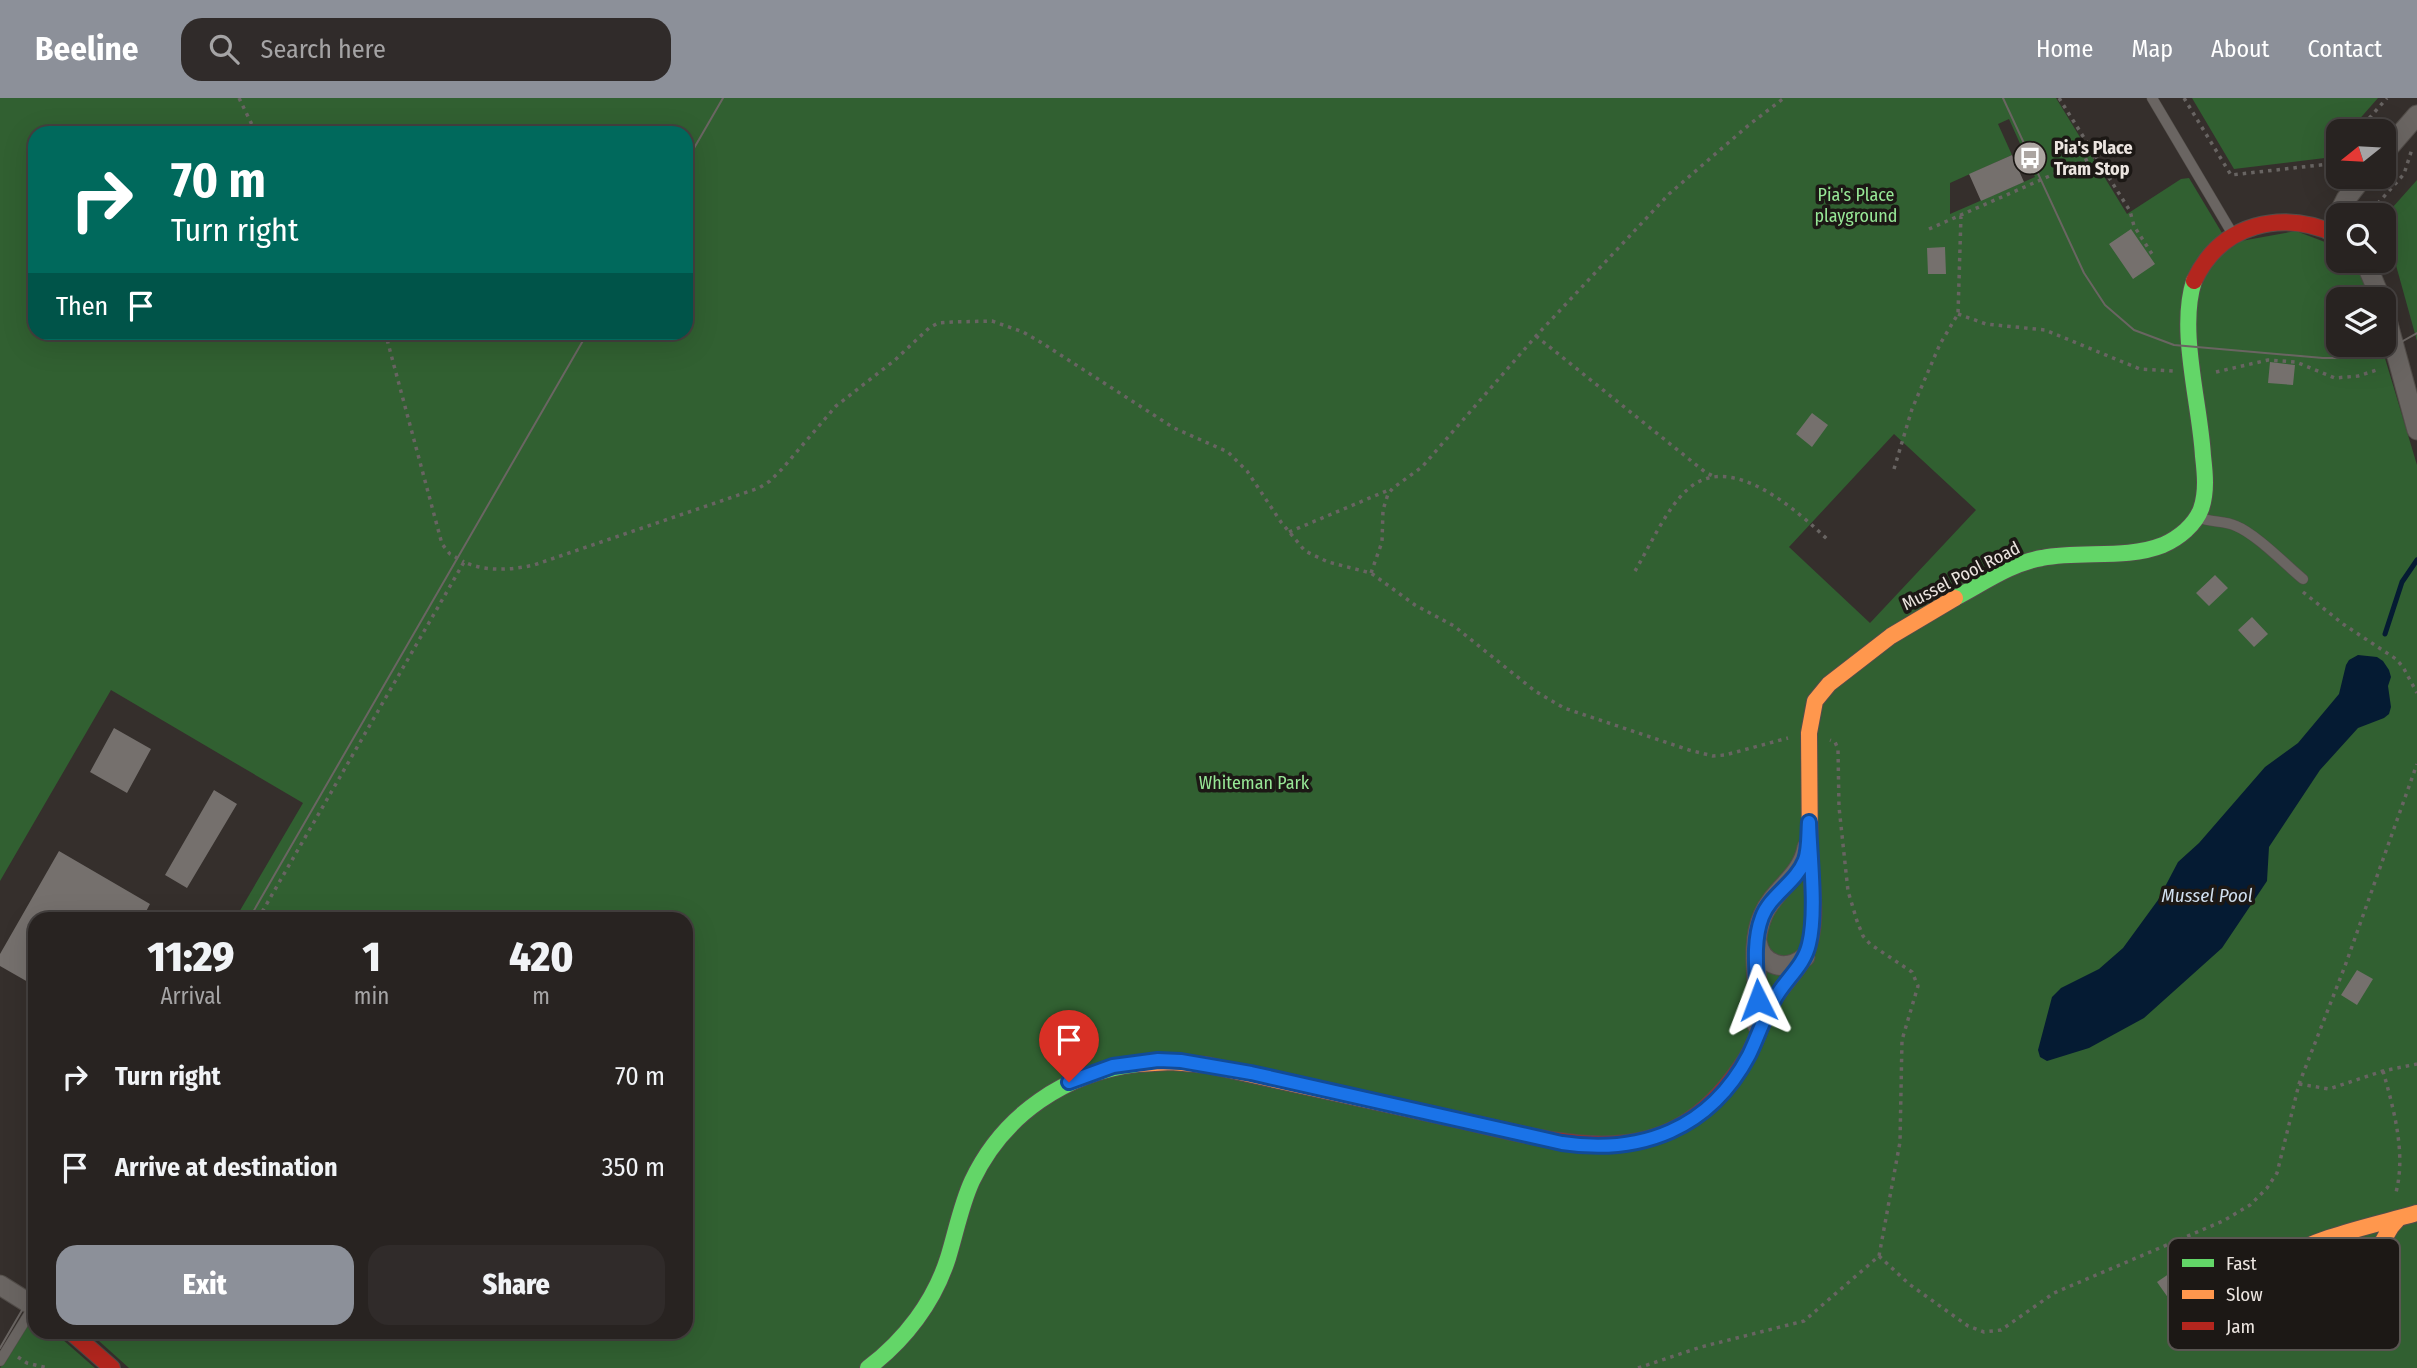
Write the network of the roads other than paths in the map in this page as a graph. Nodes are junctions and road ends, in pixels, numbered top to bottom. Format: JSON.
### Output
{"nodes":[{"id":1,"x":2152,"y":98,"type":"edge"},
{"id":2,"x":2417,"y":116,"type":"edge"},
{"id":3,"x":2396,"y":140,"type":"edge"},
{"id":4,"x":2326,"y":229,"type":"edge"},
{"id":5,"x":2233,"y":235,"type":"junction"},
{"id":6,"x":2396,"y":352,"type":"edge"},
{"id":7,"x":2417,"y":430,"type":"edge"},
{"id":8,"x":2198,"y":517,"type":"junction"},
{"id":9,"x":2303,"y":579,"type":"road end"},
{"id":10,"x":1809,"y":822,"type":"junction"},
{"id":11,"x":1757,"y":941,"type":"junction"},
{"id":12,"x":1805,"y":956,"type":"junction"},
{"id":13,"x":1755,"y":1040,"type":"junction"},
{"id":14,"x":2406,"y":1217,"type":"edge"},
{"id":15,"x":2333,"y":1238,"type":"edge"},
{"id":16,"x":2384,"y":1238,"type":"edge"},
{"id":17,"x":0,"y":1285,"type":"edge"},
{"id":18,"x":28,"y":1302,"type":"edge"},
{"id":19,"x":28,"y":1316,"type":"edge"},
{"id":20,"x":79,"y":1339,"type":"edge"},
{"id":21,"x":0,"y":1361,"type":"edge"},
{"id":22,"x":112,"y":1368,"type":"edge"},
{"id":23,"x":868,"y":1368,"type":"edge"}],
"edges":[{"from":1,"to":5,"type":"lane"},
{"from":2,"to":3,"type":"street"},
{"from":4,"to":5,"type":"street"},
{"from":5,"to":8,"type":"street"},
{"from":6,"to":7,"type":"street"},
{"from":8,"to":9,"type":"lane"},
{"from":8,"to":10,"type":"street","name":"Mussel Pool Road"},
{"from":10,"to":11,"type":"street"},
{"from":10,"to":12,"type":"street","name":"Mussel Pool Road"},
{"from":11,"to":12,"type":"street"},
{"from":11,"to":13,"type":"street"},
{"from":12,"to":13,"type":"street"},
{"from":13,"to":23,"type":"street"},
{"from":14,"to":15,"type":"street"},
{"from":14,"to":16,"type":"street"},
{"from":17,"to":18,"type":"street"},
{"from":19,"to":21,"type":"lane"},
{"from":20,"to":22,"type":"street"}]}
